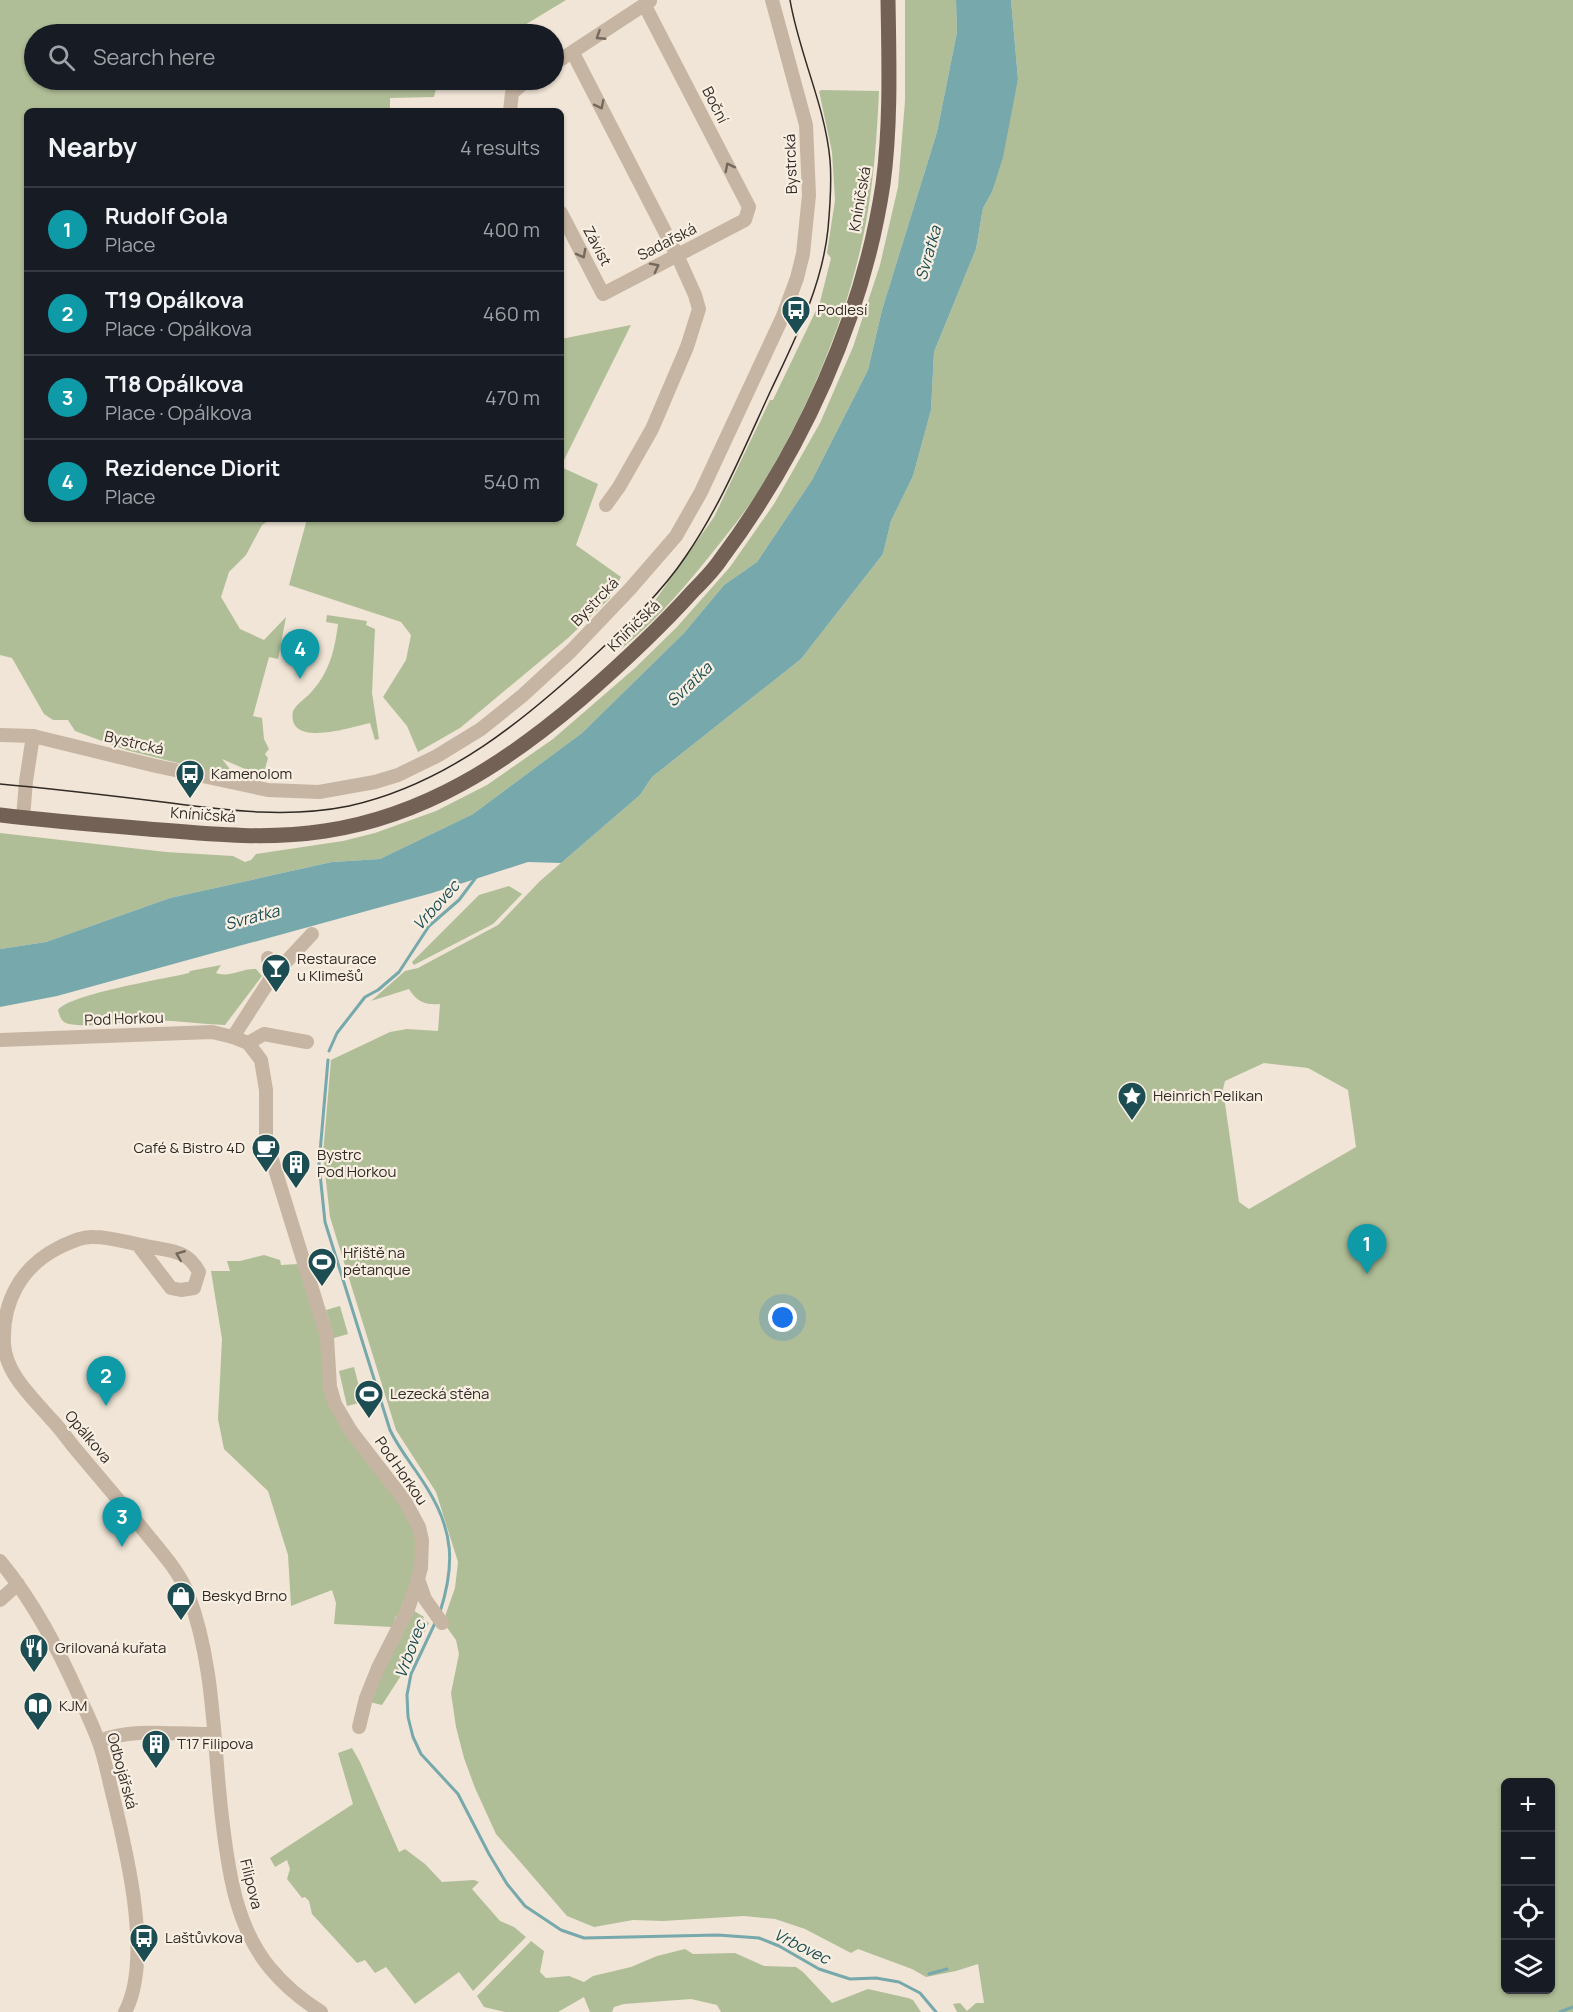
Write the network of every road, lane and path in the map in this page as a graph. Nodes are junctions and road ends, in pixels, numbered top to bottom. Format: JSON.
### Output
{"nodes":[{"id":1,"x":772,"y":0,"type":"edge"},
{"id":2,"x":888,"y":0,"type":"edge"},
{"id":3,"x":649,"y":3,"type":"edge"},
{"id":4,"x":573,"y":53,"type":"junction"},
{"id":5,"x":564,"y":58,"type":"edge"},
{"id":6,"x":515,"y":90,"type":"edge"},
{"id":7,"x":510,"y":108,"type":"edge"},
{"id":8,"x":564,"y":219,"type":"edge"},
{"id":9,"x":745,"y":220,"type":"joint"},
{"id":10,"x":677,"y":255,"type":"junction"},
{"id":11,"x":603,"y":294,"type":"joint"},
{"id":12,"x":606,"y":505,"type":"dead end"},
{"id":13,"x":0,"y":735,"type":"edge"},
{"id":14,"x":33,"y":736,"type":"junction"},
{"id":15,"x":0,"y":815,"type":"edge"},
{"id":16,"x":23,"y":818,"type":"junction"},
{"id":17,"x":312,"y":934,"type":"dead end"},
{"id":18,"x":268,"y":958,"type":"dead end"},
{"id":19,"x":271,"y":978,"type":"junction"},
{"id":20,"x":232,"y":1037,"type":"junction"},
{"id":21,"x":0,"y":1040,"type":"edge"},
{"id":22,"x":307,"y":1042,"type":"dead end"},
{"id":23,"x":248,"y":1043,"type":"junction"},
{"id":24,"x":138,"y":1245,"type":"dead end"},
{"id":25,"x":0,"y":1561,"type":"edge"},
{"id":26,"x":418,"y":1579,"type":"junction"},
{"id":27,"x":18,"y":1584,"type":"junction"},
{"id":28,"x":0,"y":1600,"type":"edge"},
{"id":29,"x":437,"y":1618,"type":"dead end"},
{"id":30,"x":359,"y":1727,"type":"dead end"},
{"id":31,"x":213,"y":1734,"type":"junction"},
{"id":32,"x":99,"y":1741,"type":"junction"},
{"id":33,"x":124,"y":2012,"type":"edge"},
{"id":34,"x":321,"y":2012,"type":"edge"}],
"edges":[{"from":1,"to":14,"type":"street","name":"Bystrcká"},
{"from":2,"to":16,"type":"main road","name":"Kníničská"},
{"from":3,"to":4,"type":"street","one_way":true},
{"from":9,"to":3,"type":"street","name":"Boční","one_way":true},
{"from":4,"to":5,"type":"street"},
{"from":4,"to":10,"type":"street","one_way":true},
{"from":6,"to":7,"type":"street"},
{"from":8,"to":11,"type":"street","name":"Závist","one_way":true},
{"from":9,"to":10,"type":"street","name":"Sadařská"},
{"from":11,"to":10,"type":"street","name":"Sadařská","one_way":true},
{"from":10,"to":12,"type":"street"},
{"from":13,"to":14,"type":"street","name":"Bystrcká"},
{"from":14,"to":16,"type":"street"},
{"from":15,"to":16,"type":"main road","name":"Kníničská"},
{"from":17,"to":19,"type":"street"},
{"from":18,"to":19,"type":"street"},
{"from":19,"to":20,"type":"street"},
{"from":20,"to":21,"type":"street","name":"Pod Horkou"},
{"from":20,"to":23,"type":"street","name":"Pod Horkou"},
{"from":22,"to":23,"type":"street"},
{"from":23,"to":26,"type":"street","name":"Pod Horkou"},
{"from":24,"to":31,"type":"street","name":"Opálkova"},
{"from":25,"to":27,"type":"street","name":"Odbojářská"},
{"from":26,"to":29,"type":"street","name":"Pod Horkou"},
{"from":26,"to":30,"type":"street","name":"Pod Horkou"},
{"from":27,"to":28,"type":"street"},
{"from":27,"to":32,"type":"street","name":"Odbojářská"},
{"from":31,"to":32,"type":"street"},
{"from":31,"to":34,"type":"street","name":"Filipova"},
{"from":32,"to":33,"type":"street","name":"Odbojářská"}]}
